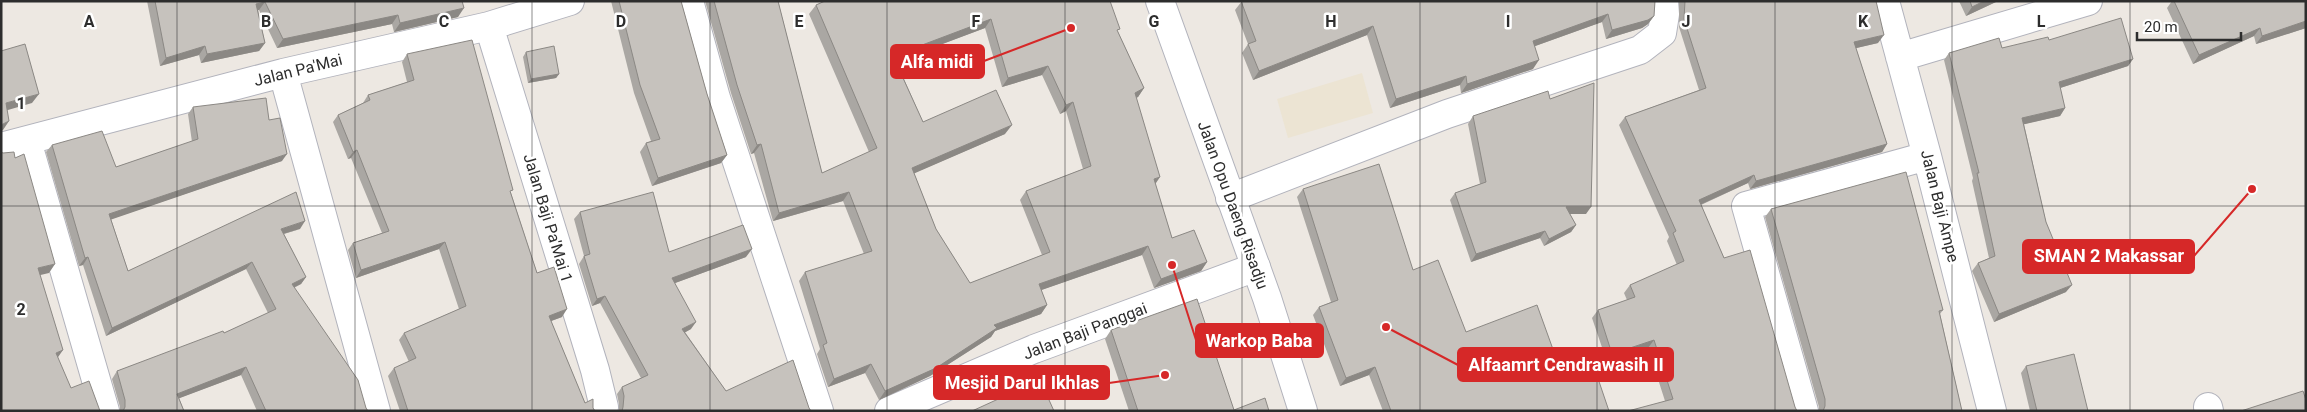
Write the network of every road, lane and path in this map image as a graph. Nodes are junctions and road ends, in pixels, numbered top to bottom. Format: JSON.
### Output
{"nodes":[{"id":1,"x":570,"y":1,"type":"edge"},
{"id":2,"x":689,"y":1,"type":"edge"},
{"id":3,"x":1160,"y":1,"type":"edge"},
{"id":4,"x":1664,"y":1,"type":"edge"},
{"id":5,"x":1885,"y":1,"type":"edge"},
{"id":6,"x":2088,"y":1,"type":"edge"},
{"id":7,"x":489,"y":26,"type":"junction"},
{"id":8,"x":1900,"y":57,"type":"junction"},
{"id":9,"x":283,"y":73,"type":"junction"},
{"id":10,"x":14,"y":144,"type":"edge"},
{"id":11,"x":1927,"y":156,"type":"junction"},
{"id":12,"x":1230,"y":198,"type":"junction"},
{"id":13,"x":1256,"y":267,"type":"junction"},
{"id":14,"x":105,"y":411,"type":"edge"},
{"id":15,"x":376,"y":411,"type":"edge"},
{"id":16,"x":603,"y":411,"type":"edge"},
{"id":17,"x":819,"y":411,"type":"edge"},
{"id":18,"x":889,"y":411,"type":"edge"},
{"id":19,"x":1303,"y":411,"type":"edge"},
{"id":20,"x":1804,"y":411,"type":"edge"},
{"id":21,"x":1992,"y":411,"type":"edge"}],
"edges":[{"from":1,"to":7,"type":"street","name":"Jalan Pa'Mai"},
{"from":2,"to":17,"type":"street"},
{"from":3,"to":12,"type":"street","name":"Jalan Opu Daeng Risadju"},
{"from":4,"to":12,"type":"street"},
{"from":5,"to":8,"type":"street","name":"Jalan Baji Ampe"},
{"from":6,"to":8,"type":"street"},
{"from":7,"to":9,"type":"street","name":"Jalan Pa'Mai"},
{"from":7,"to":16,"type":"street","name":"Jalan Baji Pa'Mai 1"},
{"from":8,"to":11,"type":"street","name":"Jalan Baji Ampe"},
{"from":9,"to":10,"type":"street","name":"Jalan Pa'Mai"},
{"from":9,"to":15,"type":"street"},
{"from":10,"to":14,"type":"street"},
{"from":11,"to":20,"type":"street"},
{"from":11,"to":21,"type":"street","name":"Jalan Baji Ampe"},
{"from":12,"to":13,"type":"street","name":"Jalan Opu Daeng Risadju"},
{"from":13,"to":18,"type":"street","name":"Jalan Baji Panggai"},
{"from":13,"to":19,"type":"street","name":"Jalan Opu Daeng Risadju"}]}
